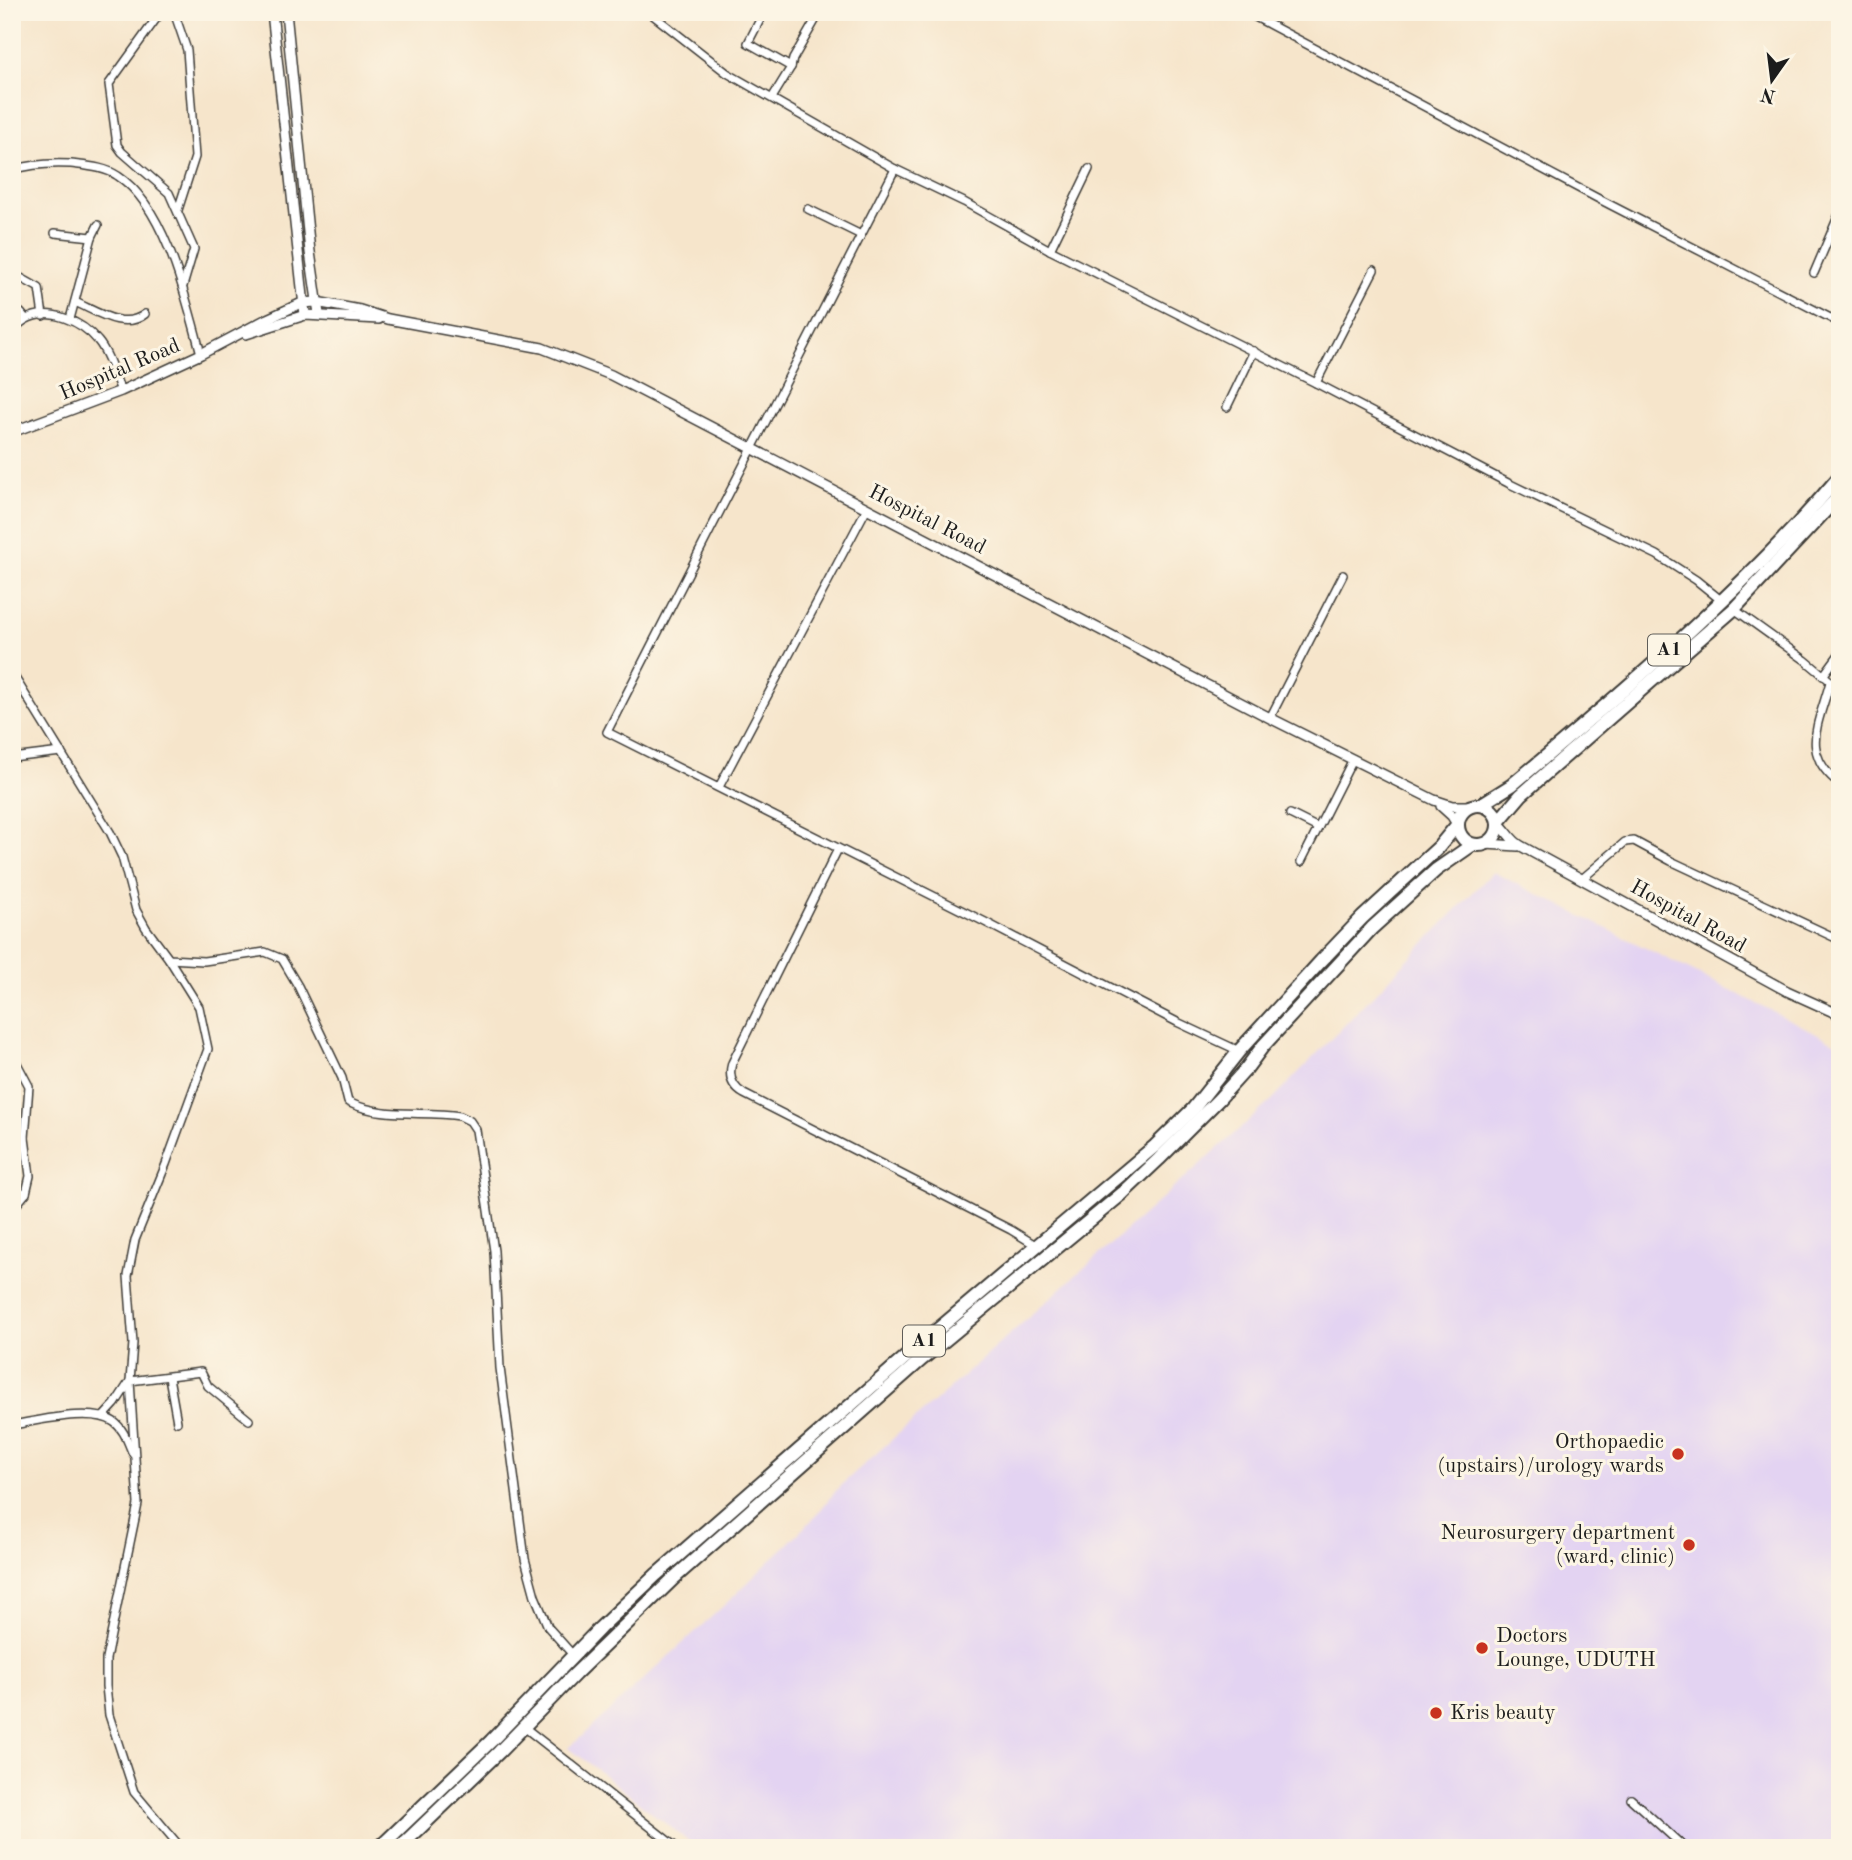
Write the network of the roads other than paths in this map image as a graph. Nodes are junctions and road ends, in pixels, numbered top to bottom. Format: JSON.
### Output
{"nodes":[{"id":1,"x":161,"y":12,"type":"edge"},
{"id":2,"x":174,"y":12,"type":"edge"},
{"id":3,"x":272,"y":12,"type":"edge"},
{"id":4,"x":286,"y":12,"type":"edge"},
{"id":5,"x":649,"y":12,"type":"edge"},
{"id":6,"x":764,"y":12,"type":"edge"},
{"id":7,"x":1251,"y":13,"type":"edge"},
{"id":8,"x":816,"y":19,"type":"dead end"},
{"id":9,"x":288,"y":34,"type":"junction"},
{"id":10,"x":274,"y":35,"type":"junction"},
{"id":11,"x":791,"y":67,"type":"junction"},
{"id":12,"x":772,"y":98,"type":"junction"},
{"id":13,"x":895,"y":169,"type":"junction"},
{"id":14,"x":1089,"y":169,"type":"dead end"},
{"id":15,"x":12,"y":170,"type":"edge"},
{"id":16,"x":808,"y":209,"type":"dead end"},
{"id":17,"x":178,"y":210,"type":"junction"},
{"id":18,"x":1840,"y":212,"type":"edge"},
{"id":19,"x":98,"y":225,"type":"dead end"},
{"id":20,"x":12,"y":232,"type":"edge"},
{"id":21,"x":55,"y":233,"type":"dead end"},
{"id":22,"x":861,"y":235,"type":"junction"},
{"id":23,"x":92,"y":237,"type":"junction"},
{"id":24,"x":12,"y":249,"type":"edge"},
{"id":25,"x":1050,"y":250,"type":"junction"},
{"id":26,"x":310,"y":253,"type":"junction"},
{"id":27,"x":297,"y":255,"type":"junction"},
{"id":28,"x":1374,"y":270,"type":"dead end"},
{"id":29,"x":12,"y":273,"type":"edge"},
{"id":30,"x":1814,"y":273,"type":"dead end"},
{"id":31,"x":183,"y":286,"type":"junction"},
{"id":32,"x":75,"y":302,"type":"junction"},
{"id":33,"x":316,"y":302,"type":"junction"},
{"id":34,"x":302,"y":303,"type":"junction"},
{"id":35,"x":12,"y":311,"type":"edge"},
{"id":36,"x":145,"y":314,"type":"dead end"},
{"id":37,"x":319,"y":314,"type":"junction"},
{"id":38,"x":43,"y":316,"type":"junction"},
{"id":39,"x":305,"y":316,"type":"junction"},
{"id":40,"x":26,"y":319,"type":"junction"},
{"id":41,"x":70,"y":319,"type":"junction"},
{"id":42,"x":388,"y":319,"type":"junction"},
{"id":43,"x":1840,"y":323,"type":"edge"},
{"id":44,"x":12,"y":331,"type":"edge"},
{"id":45,"x":239,"y":336,"type":"junction"},
{"id":46,"x":1254,"y":351,"type":"junction"},
{"id":47,"x":201,"y":354,"type":"junction"},
{"id":48,"x":1316,"y":383,"type":"junction"},
{"id":49,"x":121,"y":391,"type":"junction"},
{"id":50,"x":1227,"y":407,"type":"dead end"},
{"id":51,"x":12,"y":432,"type":"edge"},
{"id":52,"x":751,"y":448,"type":"junction"},
{"id":53,"x":1840,"y":476,"type":"edge"},
{"id":54,"x":1840,"y":495,"type":"edge"},
{"id":55,"x":867,"y":508,"type":"junction"},
{"id":56,"x":1343,"y":575,"type":"dead end"},
{"id":57,"x":1722,"y":601,"type":"junction"},
{"id":58,"x":1734,"y":609,"type":"junction"},
{"id":59,"x":1840,"y":653,"type":"edge"},
{"id":60,"x":12,"y":673,"type":"edge"},
{"id":61,"x":1823,"y":676,"type":"junction"},
{"id":62,"x":1830,"y":682,"type":"junction"},
{"id":63,"x":1840,"y":689,"type":"edge"},
{"id":64,"x":1270,"y":718,"type":"junction"},
{"id":65,"x":61,"y":752,"type":"junction"},
{"id":66,"x":12,"y":758,"type":"edge"},
{"id":67,"x":1353,"y":760,"type":"junction"},
{"id":68,"x":1840,"y":784,"type":"edge"},
{"id":69,"x":719,"y":787,"type":"junction"},
{"id":70,"x":1434,"y":800,"type":"junction"},
{"id":71,"x":1475,"y":805,"type":"junction"},
{"id":72,"x":1290,"y":814,"type":"dead end"},
{"id":73,"x":1500,"y":824,"type":"junction"},
{"id":74,"x":1457,"y":825,"type":"junction"},
{"id":75,"x":1318,"y":828,"type":"junction"},
{"id":76,"x":1479,"y":844,"type":"junction"},
{"id":77,"x":1521,"y":846,"type":"junction"},
{"id":78,"x":838,"y":849,"type":"junction"},
{"id":79,"x":1301,"y":862,"type":"dead end"},
{"id":80,"x":1582,"y":879,"type":"junction"},
{"id":81,"x":1840,"y":940,"type":"edge"},
{"id":82,"x":169,"y":959,"type":"junction"},
{"id":83,"x":1840,"y":1015,"type":"edge"},
{"id":84,"x":1240,"y":1051,"type":"junction"},
{"id":85,"x":12,"y":1054,"type":"edge"},
{"id":86,"x":16,"y":1067,"type":"edge"},
{"id":87,"x":12,"y":1137,"type":"edge"},
{"id":88,"x":25,"y":1139,"type":"junction"},
{"id":89,"x":12,"y":1191,"type":"edge"},
{"id":90,"x":26,"y":1193,"type":"junction"},
{"id":91,"x":12,"y":1210,"type":"edge"},
{"id":92,"x":1038,"y":1247,"type":"junction"},
{"id":93,"x":169,"y":1377,"type":"junction"},
{"id":94,"x":130,"y":1381,"type":"junction"},
{"id":95,"x":103,"y":1417,"type":"junction"},
{"id":96,"x":249,"y":1420,"type":"dead end"},
{"id":97,"x":177,"y":1422,"type":"dead end"},
{"id":98,"x":12,"y":1425,"type":"edge"},
{"id":99,"x":135,"y":1461,"type":"junction"},
{"id":100,"x":573,"y":1655,"type":"junction"},
{"id":101,"x":524,"y":1727,"type":"junction"},
{"id":102,"x":1631,"y":1798,"type":"dead end"},
{"id":103,"x":181,"y":1848,"type":"edge"},
{"id":104,"x":379,"y":1848,"type":"edge"},
{"id":105,"x":399,"y":1848,"type":"edge"},
{"id":106,"x":677,"y":1848,"type":"edge"},
{"id":107,"x":1685,"y":1848,"type":"edge"}],
"edges":[{"from":1,"to":17,"type":"street"},
{"from":2,"to":17,"type":"street"},
{"from":3,"to":10,"type":"street"},
{"from":4,"to":9,"type":"street"},
{"from":5,"to":12,"type":"street"},
{"from":6,"to":11,"type":"street"},
{"from":7,"to":43,"type":"street"},
{"from":8,"to":11,"type":"street"},
{"from":9,"to":10,"type":"street"},
{"from":9,"to":26,"type":"street"},
{"from":10,"to":27,"type":"street"},
{"from":11,"to":12,"type":"street"},
{"from":12,"to":13,"type":"street"},
{"from":13,"to":22,"type":"street"},
{"from":13,"to":25,"type":"street"},
{"from":14,"to":25,"type":"street"},
{"from":15,"to":31,"type":"street"},
{"from":16,"to":22,"type":"street"},
{"from":17,"to":31,"type":"street"},
{"from":18,"to":30,"type":"street"},
{"from":19,"to":23,"type":"street"},
{"from":20,"to":24,"type":"street"},
{"from":21,"to":23,"type":"street"},
{"from":22,"to":52,"type":"street"},
{"from":23,"to":32,"type":"street"},
{"from":25,"to":46,"type":"street"},
{"from":26,"to":27,"type":"street"},
{"from":26,"to":33,"type":"street"},
{"from":27,"to":34,"type":"street"},
{"from":28,"to":48,"type":"street"},
{"from":29,"to":38,"type":"street"},
{"from":31,"to":47,"type":"street"},
{"from":32,"to":36,"type":"street"},
{"from":32,"to":41,"type":"street"},
{"from":33,"to":34,"type":"street"},
{"from":33,"to":37,"type":"street"},
{"from":33,"to":42,"type":"street"},
{"from":34,"to":39,"type":"street"},
{"from":34,"to":45,"type":"street"},
{"from":35,"to":40,"type":"street"},
{"from":37,"to":39,"type":"street"},
{"from":37,"to":42,"type":"street"},
{"from":38,"to":40,"type":"street"},
{"from":38,"to":41,"type":"street"},
{"from":39,"to":45,"type":"street"},
{"from":40,"to":44,"type":"street"},
{"from":41,"to":49,"type":"street"},
{"from":42,"to":52,"type":"street","name":"Hospital Road"},
{"from":45,"to":47,"type":"street","name":"Hospital Road"},
{"from":46,"to":48,"type":"street"},
{"from":46,"to":50,"type":"street"},
{"from":47,"to":49,"type":"street","name":"Hospital Road"},
{"from":48,"to":57,"type":"street"},
{"from":49,"to":51,"type":"street","name":"Hospital Road"},
{"from":52,"to":55,"type":"street","name":"Hospital Road"},
{"from":52,"to":69,"type":"street"},
{"from":53,"to":57,"type":"highway","number":"A1"},
{"from":54,"to":58,"type":"highway","number":"A1"},
{"from":55,"to":64,"type":"street","name":"Hospital Road"},
{"from":55,"to":69,"type":"street"},
{"from":56,"to":64,"type":"street"},
{"from":57,"to":71,"type":"highway","number":"A1"},
{"from":58,"to":61,"type":"street"},
{"from":58,"to":73,"type":"highway","number":"A1"},
{"from":59,"to":61,"type":"street"},
{"from":60,"to":65,"type":"street"},
{"from":61,"to":62,"type":"street"},
{"from":62,"to":63,"type":"street"},
{"from":62,"to":68,"type":"street"},
{"from":64,"to":67,"type":"street","name":"Hospital Road"},
{"from":65,"to":66,"type":"street"},
{"from":65,"to":82,"type":"street"},
{"from":67,"to":70,"type":"street","name":"Hospital Road"},
{"from":67,"to":75,"type":"street"},
{"from":69,"to":78,"type":"street"},
{"from":70,"to":71,"type":"street"},
{"from":70,"to":74,"type":"street"},
{"from":71,"to":73,"type":"highway"},
{"from":71,"to":74,"type":"highway"},
{"from":72,"to":75,"type":"street"},
{"from":73,"to":76,"type":"highway"},
{"from":73,"to":77,"type":"street"},
{"from":74,"to":76,"type":"highway"},
{"from":74,"to":84,"type":"highway","number":"A1"},
{"from":75,"to":79,"type":"street"},
{"from":76,"to":77,"type":"street"},
{"from":76,"to":101,"type":"highway","number":"A1"},
{"from":77,"to":80,"type":"street","name":"Hospital Road"},
{"from":78,"to":84,"type":"street"},
{"from":78,"to":92,"type":"street"},
{"from":80,"to":81,"type":"street"},
{"from":80,"to":83,"type":"street","name":"Hospital Road"},
{"from":82,"to":94,"type":"street"},
{"from":82,"to":100,"type":"street"},
{"from":84,"to":92,"type":"highway","number":"A1"},
{"from":85,"to":86,"type":"street"},
{"from":86,"to":88,"type":"street"},
{"from":87,"to":88,"type":"street"},
{"from":88,"to":90,"type":"street"},
{"from":89,"to":90,"type":"street"},
{"from":90,"to":91,"type":"street"},
{"from":92,"to":100,"type":"highway","number":"A1"},
{"from":93,"to":94,"type":"street"},
{"from":93,"to":96,"type":"street"},
{"from":93,"to":97,"type":"street"},
{"from":94,"to":95,"type":"street"},
{"from":94,"to":99,"type":"street"},
{"from":95,"to":98,"type":"street"},
{"from":95,"to":99,"type":"street"},
{"from":99,"to":103,"type":"street"},
{"from":100,"to":104,"type":"highway","number":"A1"},
{"from":101,"to":105,"type":"highway","number":"A1"},
{"from":101,"to":106,"type":"street"},
{"from":102,"to":107,"type":"street"}]}
